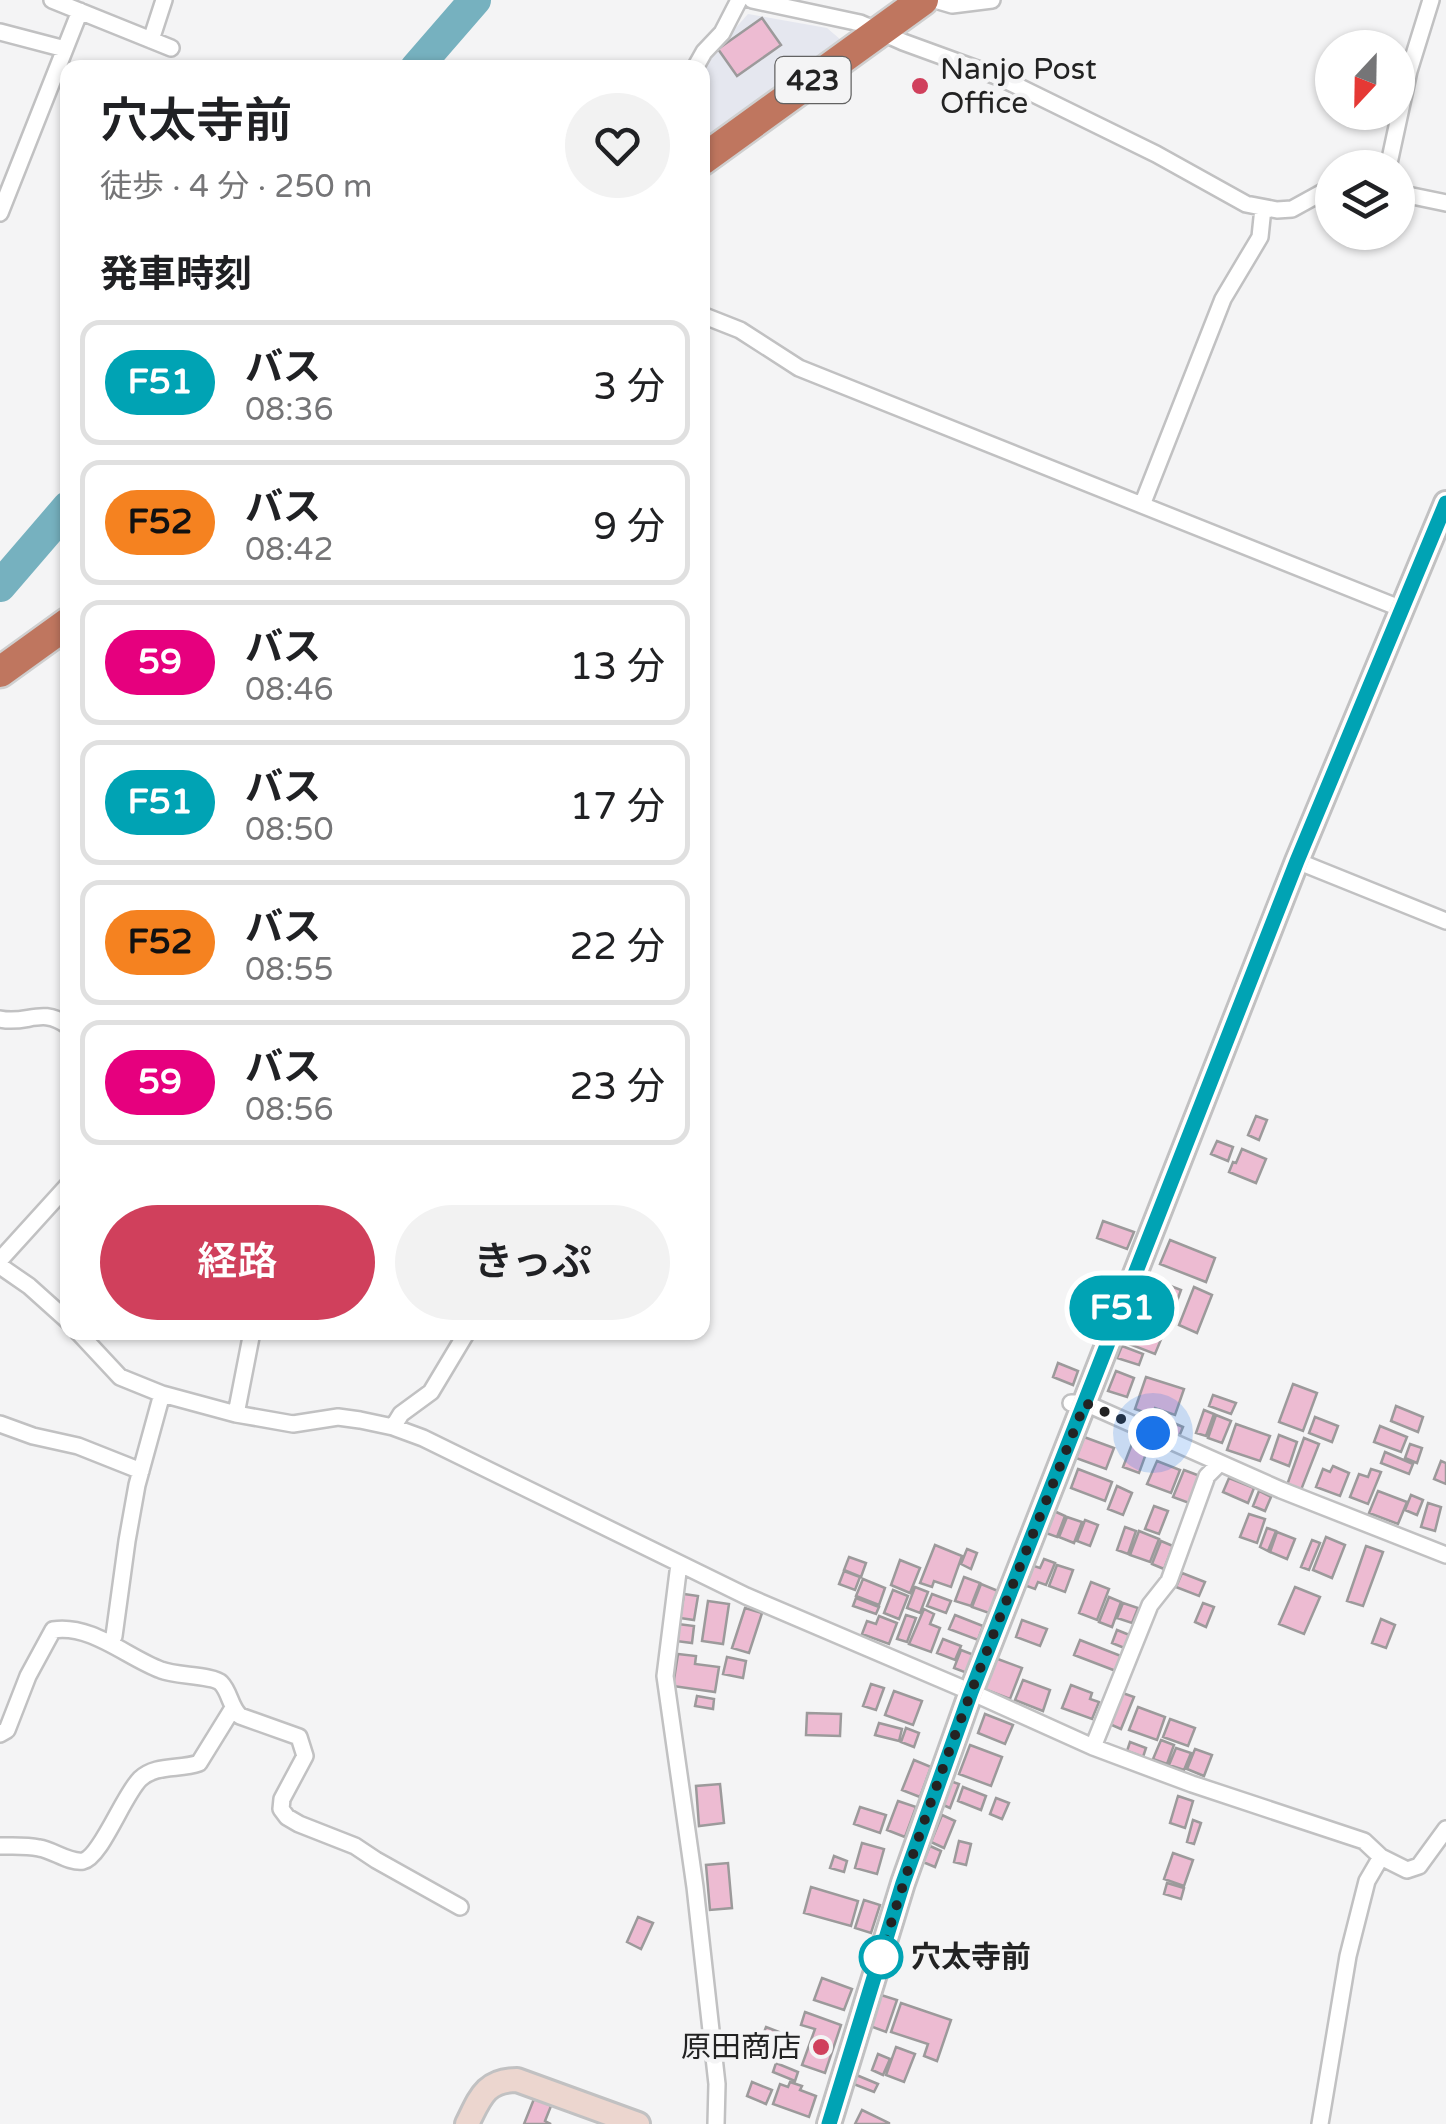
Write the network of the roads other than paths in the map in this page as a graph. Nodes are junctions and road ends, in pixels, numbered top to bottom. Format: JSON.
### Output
{"nodes":[{"id":1,"x":52,"y":0,"type":"edge"},
{"id":2,"x":164,"y":0,"type":"edge"},
{"id":3,"x":739,"y":0,"type":"edge"},
{"id":4,"x":752,"y":0,"type":"edge"},
{"id":5,"x":924,"y":0,"type":"edge"},
{"id":6,"x":935,"y":0,"type":"edge"},
{"id":7,"x":992,"y":0,"type":"edge"},
{"id":8,"x":1431,"y":0,"type":"edge"},
{"id":9,"x":80,"y":11,"type":"junction"},
{"id":10,"x":0,"y":32,"type":"edge"},
{"id":11,"x":879,"y":32,"type":"junction"},
{"id":12,"x":151,"y":40,"type":"junction"},
{"id":13,"x":170,"y":48,"type":"dead end"},
{"id":14,"x":64,"y":49,"type":"junction"},
{"id":15,"x":700,"y":60,"type":"edge"},
{"id":16,"x":1392,"y":150,"type":"edge"},
{"id":17,"x":710,"y":154,"type":"edge"},
{"id":18,"x":1315,"y":196,"type":"edge"},
{"id":19,"x":1415,"y":197,"type":"edge"},
{"id":20,"x":1446,"y":203,"type":"edge"},
{"id":21,"x":1264,"y":208,"type":"junction"},
{"id":22,"x":0,"y":214,"type":"edge"},
{"id":23,"x":710,"y":318,"type":"edge"},
{"id":24,"x":1446,"y":503,"type":"edge"},
{"id":25,"x":1142,"y":505,"type":"junction"},
{"id":26,"x":1402,"y":609,"type":"junction"},
{"id":27,"x":60,"y":629,"type":"edge"},
{"id":28,"x":0,"y":672,"type":"edge"},
{"id":29,"x":1297,"y":861,"type":"junction"},
{"id":30,"x":1446,"y":921,"type":"edge"},
{"id":31,"x":0,"y":1019,"type":"edge"},
{"id":32,"x":60,"y":1020,"type":"edge"},
{"id":33,"x":60,"y":1194,"type":"edge"},
{"id":34,"x":0,"y":1263,"type":"edge"},
{"id":35,"x":60,"y":1313,"type":"edge"},
{"id":36,"x":85,"y":1340,"type":"edge"},
{"id":37,"x":250,"y":1340,"type":"edge"},
{"id":38,"x":462,"y":1340,"type":"edge"},
{"id":39,"x":162,"y":1394,"type":"junction"},
{"id":40,"x":1078,"y":1403,"type":"junction"},
{"id":41,"x":236,"y":1414,"type":"junction"},
{"id":42,"x":0,"y":1424,"type":"edge"},
{"id":43,"x":392,"y":1427,"type":"junction"},
{"id":44,"x":1220,"y":1463,"type":"junction"},
{"id":45,"x":141,"y":1471,"type":"junction"},
{"id":46,"x":1446,"y":1555,"type":"edge"},
{"id":47,"x":679,"y":1564,"type":"junction"},
{"id":48,"x":110,"y":1642,"type":"junction"},
{"id":49,"x":971,"y":1692,"type":"junction"},
{"id":50,"x":233,"y":1708,"type":"junction"},
{"id":51,"x":0,"y":1734,"type":"edge"},
{"id":52,"x":1094,"y":1747,"type":"junction"},
{"id":53,"x":1446,"y":1828,"type":"edge"},
{"id":54,"x":0,"y":1846,"type":"edge"},
{"id":55,"x":1381,"y":1857,"type":"junction"},
{"id":56,"x":460,"y":1907,"type":"dead end"},
{"id":57,"x":467,"y":2124,"type":"edge"},
{"id":58,"x":638,"y":2124,"type":"edge"},
{"id":59,"x":716,"y":2124,"type":"edge"},
{"id":60,"x":829,"y":2124,"type":"edge"},
{"id":61,"x":1320,"y":2124,"type":"edge"}],
"edges":[{"from":1,"to":9,"type":"street"},
{"from":2,"to":12,"type":"street"},
{"from":3,"to":15,"type":"street"},
{"from":4,"to":11,"type":"street"},
{"from":5,"to":11,"type":"highway","number":"423"},
{"from":6,"to":7,"type":"street"},
{"from":8,"to":16,"type":"street"},
{"from":9,"to":12,"type":"street"},
{"from":9,"to":14,"type":"street"},
{"from":10,"to":14,"type":"street"},
{"from":11,"to":17,"type":"highway","number":"423"},
{"from":11,"to":21,"type":"street"},
{"from":12,"to":13,"type":"street"},
{"from":14,"to":22,"type":"street"},
{"from":18,"to":21,"type":"street"},
{"from":19,"to":20,"type":"street"},
{"from":21,"to":25,"type":"street"},
{"from":23,"to":25,"type":"street"},
{"from":24,"to":26,"type":"main road"},
{"from":25,"to":26,"type":"street"},
{"from":26,"to":29,"type":"main road"},
{"from":27,"to":28,"type":"highway"},
{"from":29,"to":30,"type":"street"},
{"from":29,"to":40,"type":"main road"},
{"from":31,"to":32,"type":"street"},
{"from":33,"to":34,"type":"street"},
{"from":34,"to":35,"type":"street"},
{"from":36,"to":39,"type":"street"},
{"from":37,"to":41,"type":"street"},
{"from":38,"to":43,"type":"street"},
{"from":39,"to":41,"type":"street"},
{"from":39,"to":45,"type":"street"},
{"from":40,"to":44,"type":"street"},
{"from":40,"to":49,"type":"main road"},
{"from":41,"to":43,"type":"street"},
{"from":42,"to":45,"type":"street"},
{"from":43,"to":47,"type":"street"},
{"from":44,"to":46,"type":"street"},
{"from":44,"to":52,"type":"street"},
{"from":45,"to":48,"type":"street"},
{"from":47,"to":49,"type":"street"},
{"from":47,"to":59,"type":"street"},
{"from":48,"to":50,"type":"street"},
{"from":48,"to":51,"type":"street"},
{"from":49,"to":52,"type":"street"},
{"from":49,"to":60,"type":"main road"},
{"from":50,"to":54,"type":"street"},
{"from":50,"to":56,"type":"street"},
{"from":52,"to":55,"type":"street"},
{"from":53,"to":55,"type":"street"},
{"from":55,"to":61,"type":"street"},
{"from":57,"to":58,"type":"main road"}]}
